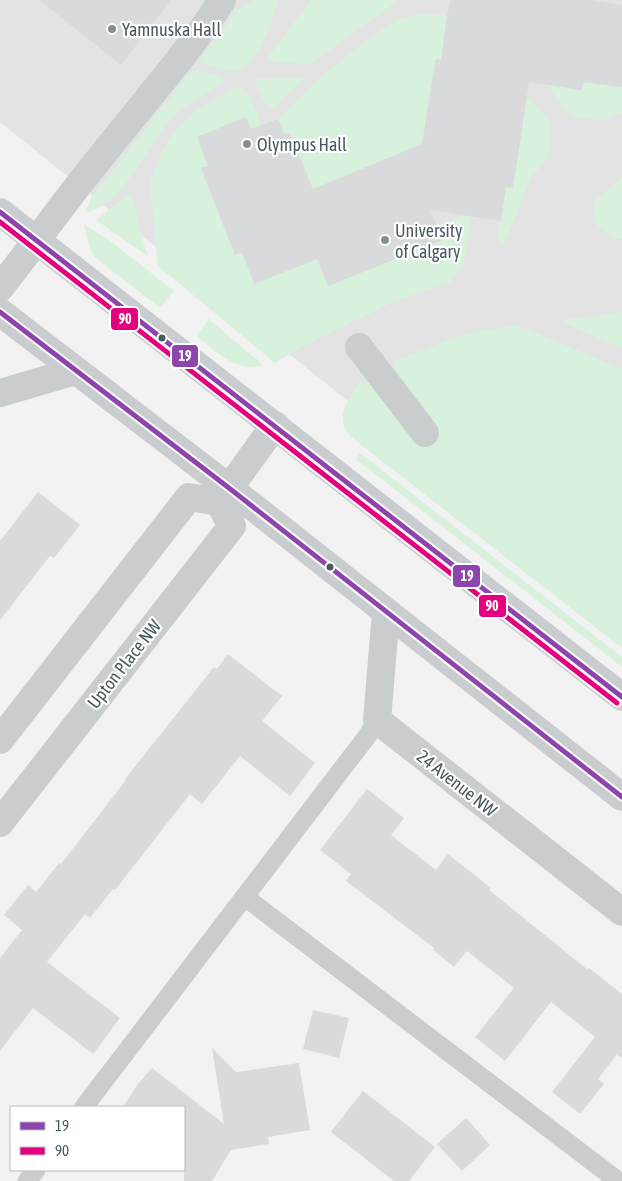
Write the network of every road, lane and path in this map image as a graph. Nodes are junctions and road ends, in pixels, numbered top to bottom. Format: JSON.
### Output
{"nodes":[{"id":1,"x":222,"y":0,"type":"edge"},
{"id":2,"x":0,"y":212,"type":"edge"},
{"id":3,"x":37,"y":240,"type":"junction"},
{"id":4,"x":0,"y":288,"type":"edge"},
{"id":5,"x":0,"y":312,"type":"edge"},
{"id":6,"x":359,"y":347,"type":"dead end"},
{"id":7,"x":75,"y":371,"type":"junction"},
{"id":8,"x":0,"y":393,"type":"edge"},
{"id":9,"x":275,"y":425,"type":"junction"},
{"id":10,"x":425,"y":433,"type":"dead end"},
{"id":11,"x":224,"y":495,"type":"junction"},
{"id":12,"x":386,"y":612,"type":"junction"},
{"id":13,"x":622,"y":697,"type":"edge"},
{"id":14,"x":377,"y":720,"type":"junction"},
{"id":15,"x":0,"y":740,"type":"edge"},
{"id":16,"x":622,"y":797,"type":"edge"},
{"id":17,"x":0,"y":823,"type":"edge"},
{"id":18,"x":245,"y":897,"type":"junction"},
{"id":19,"x":622,"y":912,"type":"edge"},
{"id":20,"x":85,"y":1106,"type":"edge"},
{"id":21,"x":618,"y":1181,"type":"edge"}],
"edges":[{"from":1,"to":3,"type":"street"},
{"from":2,"to":3,"type":"street"},
{"from":3,"to":4,"type":"street"},
{"from":3,"to":9,"type":"street"},
{"from":5,"to":7,"type":"street"},
{"from":6,"to":10,"type":"street"},
{"from":7,"to":8,"type":"street"},
{"from":7,"to":11,"type":"street"},
{"from":9,"to":11,"type":"street"},
{"from":9,"to":13,"type":"street"},
{"from":11,"to":12,"type":"street"},
{"from":11,"to":15,"type":"street"},
{"from":11,"to":17,"type":"street","name":"Upton Place NW"},
{"from":12,"to":14,"type":"street"},
{"from":12,"to":16,"type":"street"},
{"from":14,"to":18,"type":"lane"},
{"from":14,"to":19,"type":"street","name":"24 Avenue NW"},
{"from":18,"to":20,"type":"lane"},
{"from":18,"to":21,"type":"lane"}]}
